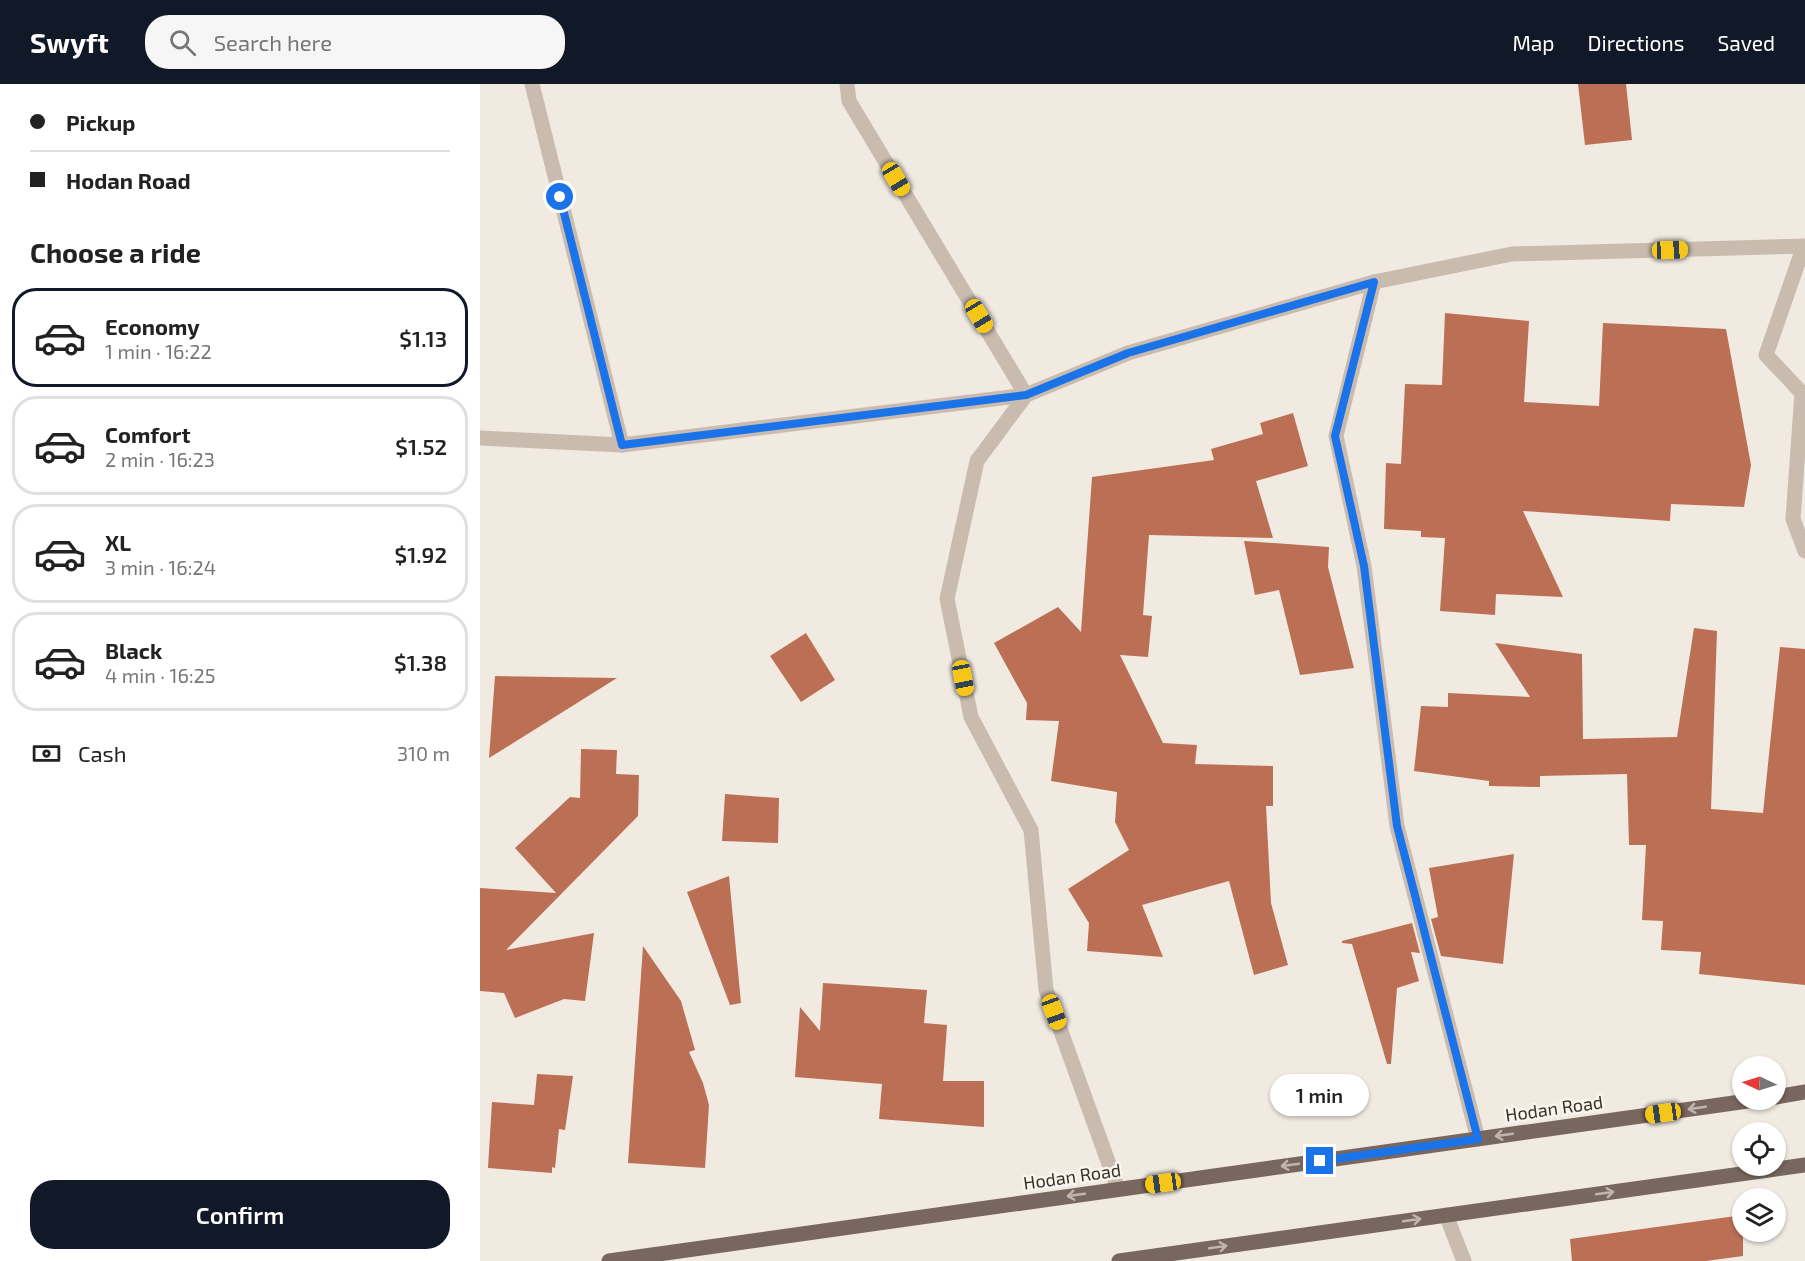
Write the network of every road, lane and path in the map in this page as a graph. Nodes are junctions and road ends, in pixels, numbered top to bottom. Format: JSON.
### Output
{"nodes":[{"id":1,"x":532,"y":84,"type":"edge"},
{"id":2,"x":847,"y":84,"type":"edge"},
{"id":3,"x":1805,"y":246,"type":"edge"},
{"id":4,"x":1805,"y":255,"type":"edge"},
{"id":5,"x":1374,"y":282,"type":"junction"},
{"id":6,"x":1026,"y":395,"type":"junction"},
{"id":7,"x":480,"y":438,"type":"edge"},
{"id":8,"x":622,"y":445,"type":"junction"},
{"id":9,"x":1805,"y":551,"type":"edge"},
{"id":10,"x":1805,"y":1092,"type":"edge"},
{"id":11,"x":1786,"y":1095,"type":"edge"},
{"id":12,"x":1732,"y":1103,"type":"edge"},
{"id":13,"x":1478,"y":1139,"type":"junction"},
{"id":14,"x":1805,"y":1165,"type":"edge"},
{"id":15,"x":1118,"y":1189,"type":"junction"},
{"id":16,"x":1446,"y":1215,"type":"junction"},
{"id":17,"x":609,"y":1261,"type":"edge"},
{"id":18,"x":1119,"y":1261,"type":"edge"},
{"id":19,"x":1464,"y":1261,"type":"edge"}],
"edges":[{"from":1,"to":8,"type":"street"},
{"from":2,"to":6,"type":"street"},
{"from":3,"to":5,"type":"street"},
{"from":4,"to":9,"type":"street"},
{"from":5,"to":6,"type":"street"},
{"from":5,"to":13,"type":"street"},
{"from":6,"to":8,"type":"street"},
{"from":6,"to":15,"type":"street"},
{"from":7,"to":8,"type":"street"},
{"from":10,"to":11,"type":"main road"},
{"from":12,"to":13,"type":"main road","name":"Hodan Road","one_way":true},
{"from":13,"to":15,"type":"main road","name":"Hodan Road","one_way":true},
{"from":16,"to":14,"type":"main road","one_way":true},
{"from":15,"to":17,"type":"main road","name":"Hodan Road","one_way":true},
{"from":18,"to":16,"type":"main road","one_way":true},
{"from":16,"to":19,"type":"street"}]}
